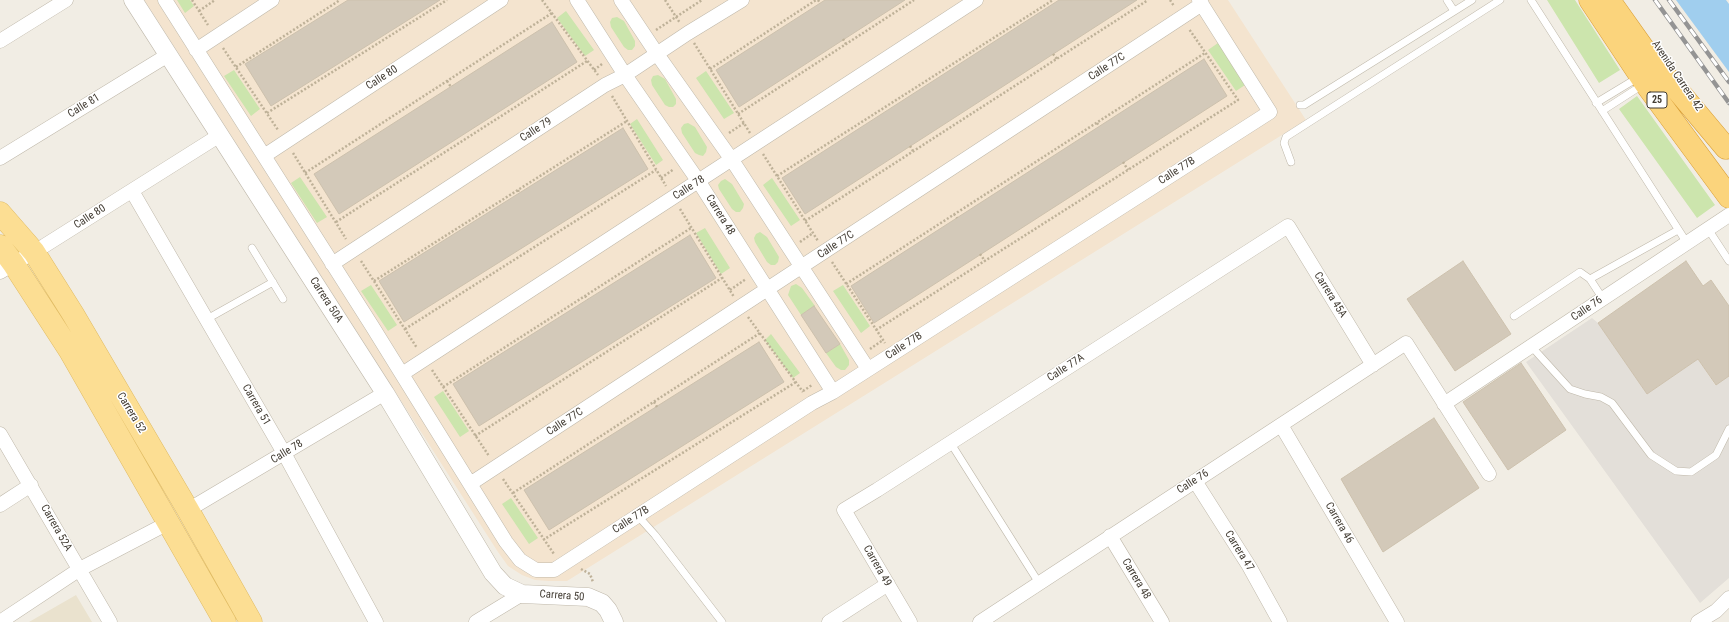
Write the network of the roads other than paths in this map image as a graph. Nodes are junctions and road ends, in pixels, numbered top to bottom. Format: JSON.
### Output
{"nodes":[{"id":1,"x":66,"y":0,"type":"edge"},
{"id":2,"x":133,"y":0,"type":"edge"},
{"id":3,"x":165,"y":0,"type":"edge"},
{"id":4,"x":272,"y":0,"type":"edge"},
{"id":5,"x":501,"y":0,"type":"edge"},
{"id":6,"x":577,"y":0,"type":"edge"},
{"id":7,"x":621,"y":0,"type":"edge"},
{"id":8,"x":742,"y":0,"type":"edge"},
{"id":9,"x":976,"y":0,"type":"edge"},
{"id":10,"x":1447,"y":0,"type":"edge"},
{"id":11,"x":1472,"y":0,"type":"edge"},
{"id":12,"x":1500,"y":0,"type":"edge"},
{"id":13,"x":1531,"y":0,"type":"edge"},
{"id":14,"x":1590,"y":0,"type":"edge"},
{"id":15,"x":1609,"y":0,"type":"edge"},
{"id":16,"x":1626,"y":0,"type":"edge"},
{"id":17,"x":1201,"y":2,"type":"edge"},
{"id":18,"x":1454,"y":11,"type":"junction"},
{"id":19,"x":0,"y":41,"type":"edge"},
{"id":20,"x":196,"y":50,"type":"junction"},
{"id":21,"x":657,"y":54,"type":"junction"},
{"id":22,"x":168,"y":55,"type":"junction"},
{"id":23,"x":626,"y":75,"type":"junction"},
{"id":24,"x":1643,"y":80,"type":"junction"},
{"id":25,"x":1596,"y":102,"type":"junction"},
{"id":26,"x":1300,"y":105,"type":"dead end"},
{"id":27,"x":1602,"y":111,"type":"junction"},
{"id":28,"x":220,"y":135,"type":"junction"},
{"id":29,"x":1727,"y":150,"type":"edge"},
{"id":30,"x":264,"y":156,"type":"junction"},
{"id":31,"x":0,"y":158,"type":"edge"},
{"id":32,"x":732,"y":160,"type":"junction"},
{"id":33,"x":1291,"y":162,"type":"dead end"},
{"id":34,"x":699,"y":182,"type":"junction"},
{"id":35,"x":132,"y":191,"type":"junction"},
{"id":36,"x":1729,"y":197,"type":"edge"},
{"id":37,"x":0,"y":213,"type":"edge"},
{"id":38,"x":1729,"y":215,"type":"edge"},
{"id":39,"x":1288,"y":226,"type":"joint"},
{"id":40,"x":1708,"y":229,"type":"junction"},
{"id":41,"x":1678,"y":230,"type":"junction"},
{"id":42,"x":1687,"y":243,"type":"junction"},
{"id":43,"x":0,"y":246,"type":"edge"},
{"id":44,"x":252,"y":248,"type":"dead end"},
{"id":45,"x":34,"y":252,"type":"junction"},
{"id":46,"x":1729,"y":261,"type":"edge"},
{"id":47,"x":332,"y":264,"type":"junction"},
{"id":48,"x":7,"y":267,"type":"edge"},
{"id":49,"x":801,"y":267,"type":"junction"},
{"id":50,"x":1590,"y":279,"type":"junction"},
{"id":51,"x":273,"y":282,"type":"junction"},
{"id":52,"x":767,"y":289,"type":"junction"},
{"id":53,"x":283,"y":299,"type":"dead end"},
{"id":54,"x":1603,"y":299,"type":"junction"},
{"id":55,"x":1514,"y":316,"type":"dead end"},
{"id":56,"x":207,"y":319,"type":"junction"},
{"id":57,"x":1531,"y":346,"type":"junction"},
{"id":58,"x":1373,"y":365,"type":"junction"},
{"id":59,"x":868,"y":369,"type":"junction"},
{"id":60,"x":402,"y":374,"type":"junction"},
{"id":61,"x":833,"y":392,"type":"junction"},
{"id":62,"x":385,"y":393,"type":"junction"},
{"id":63,"x":1444,"y":404,"type":"junction"},
{"id":64,"x":1281,"y":425,"type":"junction"},
{"id":65,"x":1729,"y":429,"type":"edge"},
{"id":66,"x":0,"y":434,"type":"edge"},
{"id":67,"x":950,"y":442,"type":"junction"},
{"id":68,"x":284,"y":453,"type":"junction"},
{"id":69,"x":1489,"y":474,"type":"dead end"},
{"id":70,"x":1195,"y":481,"type":"junction"},
{"id":71,"x":470,"y":484,"type":"junction"},
{"id":72,"x":31,"y":485,"type":"junction"},
{"id":73,"x":0,"y":505,"type":"edge"},
{"id":74,"x":188,"y":510,"type":"junction"},
{"id":75,"x":844,"y":510,"type":"joint"},
{"id":76,"x":638,"y":516,"type":"junction"},
{"id":77,"x":168,"y":523,"type":"junction"},
{"id":78,"x":1110,"y":536,"type":"junction"},
{"id":79,"x":80,"y":569,"type":"junction"},
{"id":80,"x":1039,"y":583,"type":"junction"},
{"id":81,"x":888,"y":584,"type":"junction"},
{"id":82,"x":522,"y":594,"type":"junction"},
{"id":83,"x":1729,"y":598,"type":"edge"},
{"id":84,"x":0,"y":622,"type":"edge"},
{"id":85,"x":110,"y":622,"type":"edge"},
{"id":86,"x":225,"y":622,"type":"edge"},
{"id":87,"x":251,"y":622,"type":"edge"},
{"id":88,"x":376,"y":622,"type":"edge"},
{"id":89,"x":476,"y":622,"type":"edge"},
{"id":90,"x":614,"y":622,"type":"edge"},
{"id":91,"x":722,"y":622,"type":"edge"},
{"id":92,"x":829,"y":622,"type":"edge"},
{"id":93,"x":910,"y":622,"type":"edge"},
{"id":94,"x":980,"y":622,"type":"edge"},
{"id":95,"x":1162,"y":622,"type":"edge"},
{"id":96,"x":1280,"y":622,"type":"edge"},
{"id":97,"x":1396,"y":622,"type":"edge"},
{"id":98,"x":1698,"y":622,"type":"edge"}],
"edges":[{"from":1,"to":19,"type":"street"},
{"from":2,"to":22,"type":"street","name":"Carrera 50A"},
{"from":3,"to":20,"type":"street"},
{"from":4,"to":20,"type":"street"},
{"from":5,"to":30,"type":"street","name":"Calle 80"},
{"from":6,"to":23,"type":"street","name":"Carrera 48"},
{"from":7,"to":21,"type":"street"},
{"from":8,"to":21,"type":"street","name":"Calle 79"},
{"from":9,"to":32,"type":"street","name":"Calle 78"},
{"from":10,"to":18,"type":"lane"},
{"from":11,"to":18,"type":"lane"},
{"from":12,"to":33,"type":"lane"},
{"from":13,"to":25,"type":"lane"},
{"from":14,"to":24,"type":"highway","number":"25"},
{"from":15,"to":29,"type":"highway"},
{"from":16,"to":29,"type":"highway","name":"Avenida Carrera 42"},
{"from":17,"to":49,"type":"street","name":"Calle 77C"},
{"from":17,"to":59,"type":"street","name":"Calle 77B"},
{"from":18,"to":26,"type":"lane"},
{"from":20,"to":30,"type":"street"},
{"from":21,"to":23,"type":"street","name":"Calle 79"},
{"from":21,"to":32,"type":"street"},
{"from":22,"to":28,"type":"street","name":"Carrera 50A"},
{"from":22,"to":31,"type":"street","name":"Calle 81"},
{"from":23,"to":34,"type":"street","name":"Carrera 48"},
{"from":23,"to":47,"type":"street","name":"Calle 79"},
{"from":24,"to":25,"type":"lane"},
{"from":24,"to":27,"type":"lane"},
{"from":24,"to":36,"type":"highway","number":"25"},
{"from":25,"to":27,"type":"lane"},
{"from":27,"to":41,"type":"lane"},
{"from":28,"to":35,"type":"street","name":"Calle 80"},
{"from":28,"to":62,"type":"street","name":"Carrera 50A"},
{"from":30,"to":47,"type":"street"},
{"from":32,"to":34,"type":"street","name":"Calle 78"},
{"from":32,"to":49,"type":"street"},
{"from":34,"to":52,"type":"street","name":"Carrera 48"},
{"from":34,"to":60,"type":"street","name":"Calle 78"},
{"from":35,"to":45,"type":"street","name":"Calle 80"},
{"from":35,"to":56,"type":"street","name":"Carrera 51"},
{"from":37,"to":45,"type":"main road","name":"Carrera 52"},
{"from":38,"to":40,"type":"street","name":"Calle 76"},
{"from":39,"to":58,"type":"street","name":"Carrera 45A"},
{"from":39,"to":67,"type":"street","name":"Calle 77A"},
{"from":40,"to":42,"type":"street","name":"Calle 76"},
{"from":40,"to":46,"type":"lane"},
{"from":41,"to":42,"type":"lane"},
{"from":41,"to":50,"type":"lane"},
{"from":42,"to":54,"type":"street","name":"Calle 76"},
{"from":43,"to":48,"type":"main road","name":"Carrera 52"},
{"from":44,"to":51,"type":"lane"},
{"from":45,"to":48,"type":"street","name":"Calle 80"},
{"from":45,"to":74,"type":"main road","name":"Carrera 52"},
{"from":47,"to":60,"type":"street"},
{"from":48,"to":77,"type":"main road","name":"Carrera 52"},
{"from":49,"to":52,"type":"street","name":"Calle 77C"},
{"from":49,"to":59,"type":"street"},
{"from":50,"to":54,"type":"lane"},
{"from":50,"to":55,"type":"lane"},
{"from":51,"to":53,"type":"lane"},
{"from":51,"to":56,"type":"lane"},
{"from":52,"to":61,"type":"street","name":"Carrera 48"},
{"from":52,"to":71,"type":"street","name":"Calle 77C"},
{"from":54,"to":57,"type":"street","name":"Calle 76"},
{"from":56,"to":68,"type":"street","name":"Carrera 51"},
{"from":57,"to":63,"type":"street","name":"Calle 76"},
{"from":57,"to":65,"type":"lane"},
{"from":58,"to":63,"type":"street","name":"Calle 76"},
{"from":58,"to":64,"type":"street","name":"Calle 76"},
{"from":59,"to":61,"type":"street","name":"Calle 77B"},
{"from":60,"to":71,"type":"street"},
{"from":61,"to":76,"type":"street","name":"Calle 77B"},
{"from":62,"to":68,"type":"street","name":"Calle 78"},
{"from":62,"to":82,"type":"street","name":"Carrera 50A"},
{"from":63,"to":69,"type":"street"},
{"from":64,"to":70,"type":"street","name":"Calle 76"},
{"from":64,"to":97,"type":"street","name":"Carrera 46"},
{"from":66,"to":72,"type":"street","name":"Carrera 52A"},
{"from":67,"to":75,"type":"street","name":"Calle 77A"},
{"from":67,"to":80,"type":"lane"},
{"from":68,"to":74,"type":"street","name":"Calle 78"},
{"from":68,"to":88,"type":"street","name":"Carrera 51"},
{"from":70,"to":78,"type":"street","name":"Calle 76"},
{"from":70,"to":96,"type":"street","name":"Carrera 47"},
{"from":71,"to":76,"type":"street","name":"Calle 77B"},
{"from":72,"to":73,"type":"street"},
{"from":72,"to":79,"type":"street","name":"Carrera 52A"},
{"from":74,"to":87,"type":"main road","name":"Carrera 52"},
{"from":75,"to":81,"type":"street","name":"Carrera 49"},
{"from":76,"to":91,"type":"lane"},
{"from":77,"to":79,"type":"street"},
{"from":77,"to":86,"type":"main road","name":"Carrera 52"},
{"from":78,"to":80,"type":"street","name":"Calle 76"},
{"from":78,"to":95,"type":"street","name":"Carrera 48"},
{"from":79,"to":84,"type":"street"},
{"from":79,"to":85,"type":"street","name":"Carrera 52A"},
{"from":80,"to":94,"type":"street","name":"Calle 76"},
{"from":81,"to":92,"type":"street"},
{"from":81,"to":93,"type":"street","name":"Carrera 49"},
{"from":82,"to":89,"type":"street"},
{"from":82,"to":90,"type":"street","name":"Carrera 50"},
{"from":83,"to":98,"type":"street"}]}
